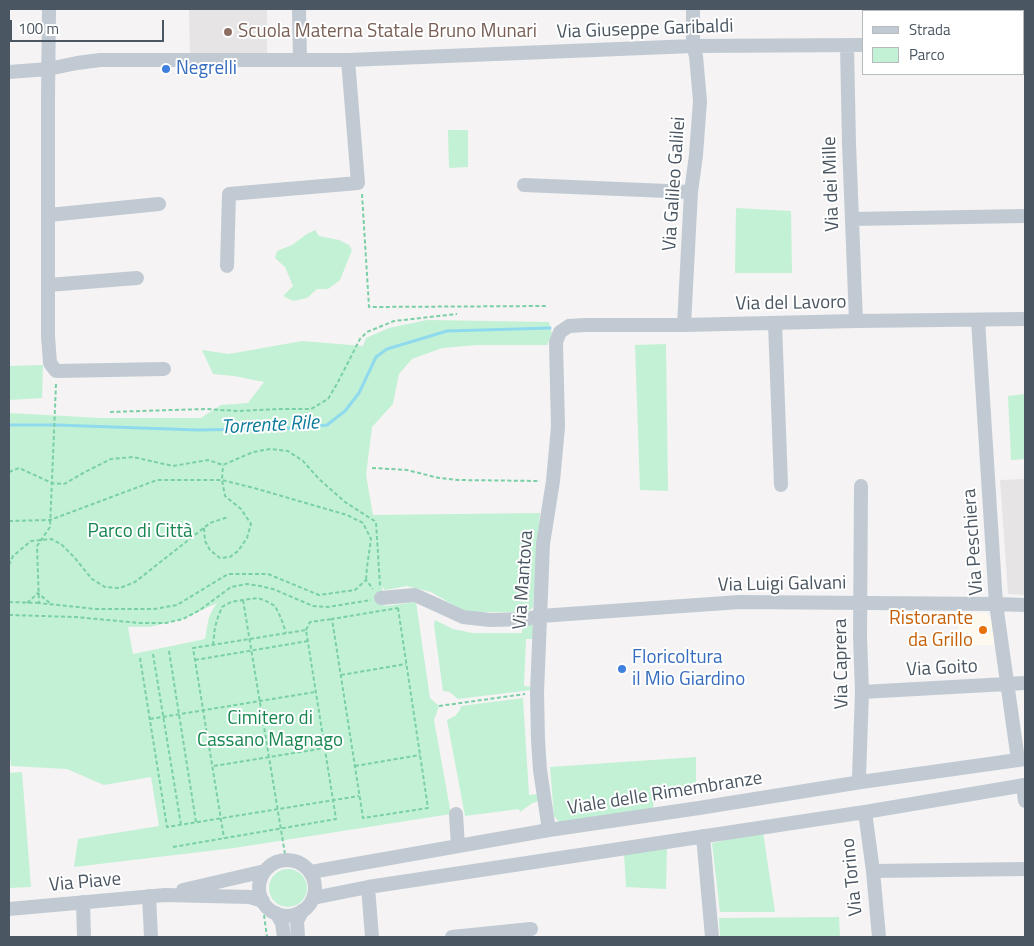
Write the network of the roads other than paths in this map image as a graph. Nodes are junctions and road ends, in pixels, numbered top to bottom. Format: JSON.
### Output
{"nodes":[{"id":1,"x":49,"y":9,"type":"edge"},
{"id":2,"x":299,"y":9,"type":"edge"},
{"id":3,"x":693,"y":9,"type":"edge"},
{"id":4,"x":862,"y":45,"type":"edge"},
{"id":5,"x":693,"y":46,"type":"junction"},
{"id":6,"x":847,"y":46,"type":"junction"},
{"id":7,"x":300,"y":60,"type":"junction"},
{"id":8,"x":348,"y":60,"type":"junction"},
{"id":9,"x":48,"y":69,"type":"junction"},
{"id":10,"x":9,"y":72,"type":"edge"},
{"id":11,"x":524,"y":185,"type":"dead end"},
{"id":12,"x":691,"y":192,"type":"junction"},
{"id":13,"x":159,"y":204,"type":"dead end"},
{"id":14,"x":49,"y":215,"type":"junction"},
{"id":15,"x":1025,"y":216,"type":"edge"},
{"id":16,"x":852,"y":219,"type":"junction"},
{"id":17,"x":227,"y":266,"type":"dead end"},
{"id":18,"x":137,"y":278,"type":"dead end"},
{"id":19,"x":48,"y":285,"type":"junction"},
{"id":20,"x":1025,"y":319,"type":"edge"},
{"id":21,"x":978,"y":320,"type":"junction"},
{"id":22,"x":856,"y":321,"type":"junction"},
{"id":23,"x":775,"y":323,"type":"junction"},
{"id":24,"x":684,"y":325,"type":"junction"},
{"id":25,"x":560,"y":332,"type":"joint"},
{"id":26,"x":164,"y":368,"type":"dead end"},
{"id":27,"x":781,"y":486,"type":"dead end"},
{"id":28,"x":861,"y":486,"type":"dead end"},
{"id":29,"x":381,"y":598,"type":"road end"},
{"id":30,"x":860,"y":602,"type":"junction"},
{"id":31,"x":996,"y":604,"type":"junction"},
{"id":32,"x":1025,"y":605,"type":"edge"},
{"id":33,"x":540,"y":616,"type":"junction"},
{"id":34,"x":1025,"y":683,"type":"edge"},
{"id":35,"x":1007,"y":684,"type":"junction"},
{"id":36,"x":862,"y":692,"type":"junction"},
{"id":37,"x":1022,"y":759,"type":"edge"},
{"id":38,"x":861,"y":782,"type":"junction"},
{"id":39,"x":1024,"y":785,"type":"edge"},
{"id":40,"x":1025,"y":801,"type":"edge"},
{"id":41,"x":865,"y":812,"type":"junction"},
{"id":42,"x":456,"y":814,"type":"dead end"},
{"id":43,"x":550,"y":830,"type":"junction"},
{"id":44,"x":704,"y":836,"type":"junction"},
{"id":45,"x":458,"y":846,"type":"junction"},
{"id":46,"x":1025,"y":869,"type":"edge"},
{"id":47,"x":265,"y":871,"type":"junction"},
{"id":48,"x":873,"y":871,"type":"junction"},
{"id":49,"x":311,"y":872,"type":"junction"},
{"id":50,"x":368,"y":887,"type":"junction"},
{"id":51,"x":165,"y":895,"type":"junction"},
{"id":52,"x":149,"y":896,"type":"junction"},
{"id":53,"x":313,"y":898,"type":"junction"},
{"id":54,"x":263,"y":901,"type":"junction"},
{"id":55,"x":83,"y":902,"type":"junction"},
{"id":56,"x":9,"y":909,"type":"edge"},
{"id":57,"x":302,"y":912,"type":"junction"},
{"id":58,"x":276,"y":913,"type":"junction"},
{"id":59,"x":531,"y":929,"type":"dead end"},
{"id":60,"x":84,"y":937,"type":"edge"},
{"id":61,"x":151,"y":937,"type":"edge"},
{"id":62,"x":284,"y":937,"type":"edge"},
{"id":63,"x":298,"y":937,"type":"edge"},
{"id":64,"x":372,"y":937,"type":"edge"},
{"id":65,"x":452,"y":937,"type":"edge"},
{"id":66,"x":712,"y":937,"type":"edge"},
{"id":67,"x":879,"y":937,"type":"edge"}],
"edges":[{"from":1,"to":9,"type":"street"},
{"from":2,"to":7,"type":"street"},
{"from":3,"to":5,"type":"street","name":"Via Galileo Galilei"},
{"from":4,"to":6,"type":"street","name":"Via Giuseppe Garibaldi"},
{"from":5,"to":6,"type":"street","name":"Via Giuseppe Garibaldi"},
{"from":5,"to":8,"type":"street","name":"Via Giuseppe Garibaldi"},
{"from":5,"to":12,"type":"street","name":"Via Galileo Galilei"},
{"from":6,"to":16,"type":"street","name":"Via dei Mille"},
{"from":7,"to":8,"type":"street","name":"Via Giuseppe Garibaldi"},
{"from":7,"to":9,"type":"street","name":"Via Giuseppe Garibaldi"},
{"from":8,"to":17,"type":"street"},
{"from":9,"to":10,"type":"street","name":"Via Giuseppe Garibaldi"},
{"from":9,"to":14,"type":"street"},
{"from":11,"to":12,"type":"street"},
{"from":12,"to":24,"type":"street","name":"Via Galileo Galilei"},
{"from":13,"to":14,"type":"street"},
{"from":14,"to":19,"type":"street"},
{"from":15,"to":16,"type":"street"},
{"from":16,"to":22,"type":"street","name":"Via dei Mille"},
{"from":18,"to":19,"type":"street"},
{"from":19,"to":26,"type":"street"},
{"from":20,"to":21,"type":"street","name":"Via del Lavoro"},
{"from":21,"to":22,"type":"street","name":"Via del Lavoro"},
{"from":21,"to":31,"type":"street","name":"Via Peschiera"},
{"from":22,"to":23,"type":"street","name":"Via del Lavoro"},
{"from":23,"to":24,"type":"street","name":"Via del Lavoro"},
{"from":23,"to":27,"type":"street"},
{"from":24,"to":25,"type":"street","name":"Via del Lavoro"},
{"from":25,"to":33,"type":"street","name":"Via Mantova"},
{"from":28,"to":30,"type":"street","name":"Via Caprera"},
{"from":29,"to":33,"type":"street","name":"Via Luigi Galvani"},
{"from":30,"to":31,"type":"street","name":"Via Luigi Galvani"},
{"from":30,"to":33,"type":"street","name":"Via Luigi Galvani"},
{"from":30,"to":36,"type":"street","name":"Via Caprera"},
{"from":31,"to":32,"type":"street","name":"Via Luigi Galvani"},
{"from":31,"to":35,"type":"street","name":"Via Peschiera"},
{"from":33,"to":43,"type":"street","name":"Via Mantova"},
{"from":34,"to":35,"type":"street","name":"Via Goito"},
{"from":35,"to":36,"type":"street","name":"Via Goito"},
{"from":35,"to":37,"type":"street","name":"Via Peschiera"},
{"from":36,"to":38,"type":"street","name":"Via Caprera"},
{"from":37,"to":38,"type":"street","name":"Viale delle Rimembranze"},
{"from":38,"to":43,"type":"street","name":"Viale delle Rimembranze"},
{"from":39,"to":40,"type":"street"},
{"from":39,"to":41,"type":"street"},
{"from":41,"to":44,"type":"street"},
{"from":41,"to":48,"type":"street","name":"Via Torino"},
{"from":42,"to":45,"type":"street"},
{"from":43,"to":45,"type":"street","name":"Viale delle Rimembranze"},
{"from":44,"to":50,"type":"street"},
{"from":44,"to":66,"type":"street"},
{"from":45,"to":49,"type":"street","name":"Viale delle Rimembranze"},
{"from":46,"to":48,"type":"street"},
{"from":47,"to":49,"type":"street"},
{"from":47,"to":51,"type":"street","name":"Via Piave"},
{"from":47,"to":54,"type":"street"},
{"from":48,"to":67,"type":"street","name":"Via Torino"},
{"from":49,"to":53,"type":"street"},
{"from":50,"to":53,"type":"street"},
{"from":50,"to":64,"type":"street"},
{"from":51,"to":52,"type":"street","name":"Via Piave"},
{"from":51,"to":54,"type":"street","name":"Via Piave"},
{"from":52,"to":55,"type":"street","name":"Via Piave"},
{"from":52,"to":61,"type":"street"},
{"from":53,"to":57,"type":"street"},
{"from":54,"to":58,"type":"street"},
{"from":55,"to":56,"type":"street","name":"Via Piave"},
{"from":55,"to":60,"type":"street"},
{"from":57,"to":58,"type":"street"},
{"from":57,"to":63,"type":"street"},
{"from":58,"to":62,"type":"street"},
{"from":59,"to":65,"type":"street"}]}
